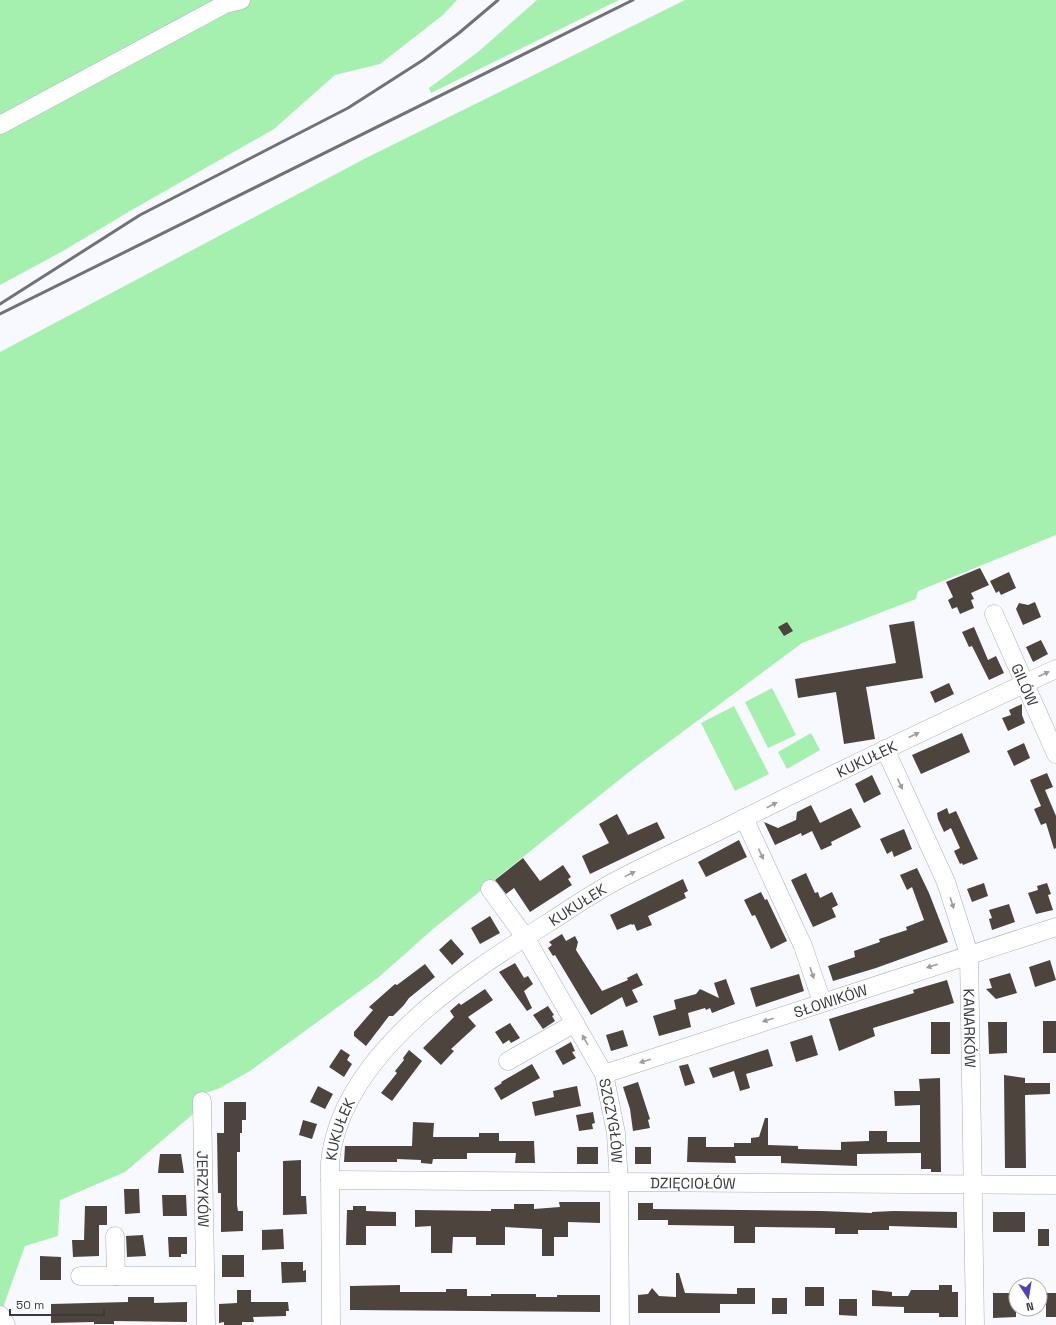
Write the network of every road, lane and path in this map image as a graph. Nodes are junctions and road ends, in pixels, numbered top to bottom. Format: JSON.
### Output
{"nodes":[{"id":1,"x":241,"y":0,"type":"edge"},
{"id":2,"x":0,"y":125,"type":"edge"},
{"id":3,"x":994,"y":614,"type":"dead end"},
{"id":4,"x":1056,"y":669,"type":"edge"},
{"id":5,"x":1026,"y":683,"type":"junction"},
{"id":6,"x":885,"y":749,"type":"junction"},
{"id":7,"x":1056,"y":754,"type":"edge"},
{"id":8,"x":744,"y":818,"type":"junction"},
{"id":9,"x":490,"y":889,"type":"dead end"},
{"id":10,"x":1056,"y":927,"type":"edge"},
{"id":11,"x":525,"y":937,"type":"junction"},
{"id":12,"x":969,"y":954,"type":"junction"},
{"id":13,"x":822,"y":1002,"type":"junction"},
{"id":14,"x":575,"y":1023,"type":"junction"},
{"id":15,"x":508,"y":1062,"type":"dead end"},
{"id":16,"x":604,"y":1074,"type":"junction"},
{"id":17,"x":202,"y":1101,"type":"dead end"},
{"id":18,"x":330,"y":1180,"type":"junction"},
{"id":19,"x":619,"y":1183,"type":"junction"},
{"id":20,"x":973,"y":1185,"type":"junction"},
{"id":21,"x":1056,"y":1185,"type":"edge"},
{"id":22,"x":115,"y":1236,"type":"dead end"},
{"id":23,"x":80,"y":1276,"type":"dead end"},
{"id":24,"x":116,"y":1276,"type":"junction"},
{"id":25,"x":205,"y":1276,"type":"junction"},
{"id":26,"x":0,"y":1315,"type":"edge"},
{"id":27,"x":6,"y":1325,"type":"edge"},
{"id":28,"x":206,"y":1325,"type":"edge"},
{"id":29,"x":331,"y":1325,"type":"edge"},
{"id":30,"x":620,"y":1325,"type":"edge"},
{"id":31,"x":975,"y":1325,"type":"edge"}],
"edges":[{"from":1,"to":2,"type":"street"},
{"from":3,"to":5,"type":"street","name":"GILÓW"},
{"from":5,"to":4,"type":"street","name":"KUKUŁEK","one_way":true},
{"from":6,"to":5,"type":"street","name":"KUKUŁEK","one_way":true},
{"from":5,"to":7,"type":"street","name":"GILÓW"},
{"from":8,"to":6,"type":"street","name":"KUKUŁEK","one_way":true},
{"from":6,"to":12,"type":"street","name":"KANARKÓW","one_way":true},
{"from":11,"to":8,"type":"street","name":"KUKUŁEK","one_way":true},
{"from":8,"to":13,"type":"street","one_way":true},
{"from":9,"to":11,"type":"street","name":"SZCZYGŁÓW"},
{"from":10,"to":12,"type":"street","name":"SŁOWIKÓW"},
{"from":11,"to":14,"type":"street","name":"SZCZYGŁÓW"},
{"from":11,"to":18,"type":"street","name":"KUKUŁEK"},
{"from":12,"to":13,"type":"street","name":"SŁOWIKÓW","one_way":true},
{"from":12,"to":20,"type":"street","name":"KANARKÓW"},
{"from":13,"to":16,"type":"street","name":"SŁOWIKÓW","one_way":true},
{"from":14,"to":15,"type":"street"},
{"from":16,"to":14,"type":"street","name":"SZCZYGŁÓW","one_way":true},
{"from":16,"to":19,"type":"street","name":"SZCZYGŁÓW"},
{"from":17,"to":25,"type":"street","name":"JERZYKÓW"},
{"from":18,"to":19,"type":"street","name":"DZIĘCIOŁÓW"},
{"from":18,"to":29,"type":"street","name":"KUKUŁEK"},
{"from":19,"to":20,"type":"street","name":"DZIĘCIOŁÓW"},
{"from":19,"to":30,"type":"street","name":"SZCZYGŁÓW"},
{"from":20,"to":21,"type":"street","name":"DZIĘCIOŁÓW"},
{"from":20,"to":31,"type":"street","name":"KANARKÓW"},
{"from":22,"to":24,"type":"street"},
{"from":23,"to":24,"type":"street"},
{"from":24,"to":25,"type":"street"},
{"from":25,"to":28,"type":"street","name":"JERZYKÓW"},
{"from":26,"to":27,"type":"street"}]}
